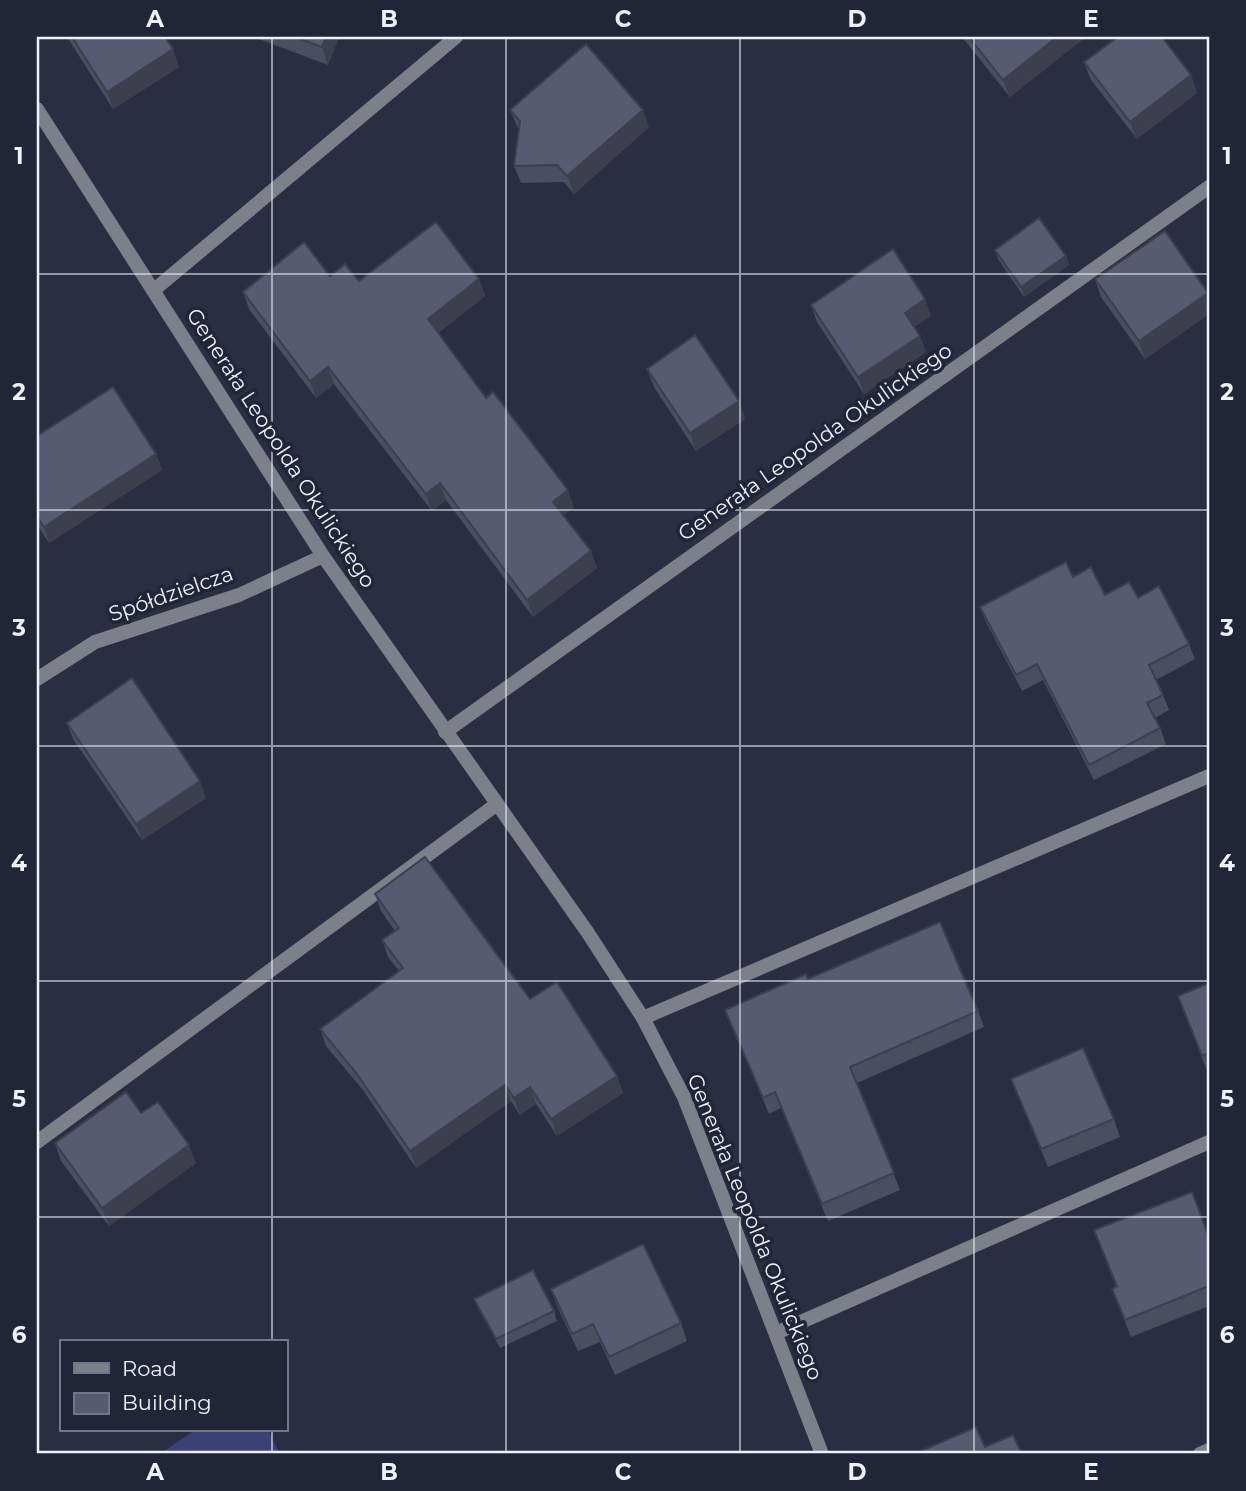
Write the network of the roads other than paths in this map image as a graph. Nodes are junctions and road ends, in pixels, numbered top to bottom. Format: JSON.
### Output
{"nodes":[{"id":1,"x":456,"y":37,"type":"edge"},
{"id":2,"x":37,"y":109,"type":"edge"},
{"id":3,"x":1209,"y":187,"type":"edge"},
{"id":4,"x":154,"y":290,"type":"junction"},
{"id":5,"x":323,"y":555,"type":"junction"},
{"id":6,"x":37,"y":679,"type":"edge"},
{"id":7,"x":445,"y":732,"type":"junction"},
{"id":8,"x":1209,"y":776,"type":"edge"},
{"id":9,"x":497,"y":804,"type":"junction"},
{"id":10,"x":643,"y":1018,"type":"junction"},
{"id":11,"x":37,"y":1142,"type":"edge"},
{"id":12,"x":1209,"y":1142,"type":"edge"},
{"id":13,"x":776,"y":1333,"type":"junction"},
{"id":14,"x":1209,"y":1450,"type":"edge"},
{"id":15,"x":821,"y":1454,"type":"edge"},
{"id":16,"x":1200,"y":1454,"type":"edge"}],
"edges":[{"from":1,"to":4,"type":"street"},
{"from":2,"to":4,"type":"street","name":"Generała Leopolda Okulickiego"},
{"from":3,"to":7,"type":"street","name":"Generała Leopolda Okulickiego"},
{"from":4,"to":5,"type":"street","name":"Generała Leopolda Okulickiego"},
{"from":5,"to":6,"type":"street","name":"Spółdzielcza"},
{"from":5,"to":7,"type":"street","name":"Generała Leopolda Okulickiego"},
{"from":7,"to":9,"type":"street","name":"Generała Leopolda Okulickiego"},
{"from":8,"to":10,"type":"street"},
{"from":9,"to":10,"type":"street","name":"Generała Leopolda Okulickiego"},
{"from":9,"to":11,"type":"street"},
{"from":10,"to":13,"type":"street","name":"Generała Leopolda Okulickiego"},
{"from":12,"to":13,"type":"street"},
{"from":13,"to":15,"type":"street","name":"Generała Leopolda Okulickiego"},
{"from":14,"to":16,"type":"street"}]}
